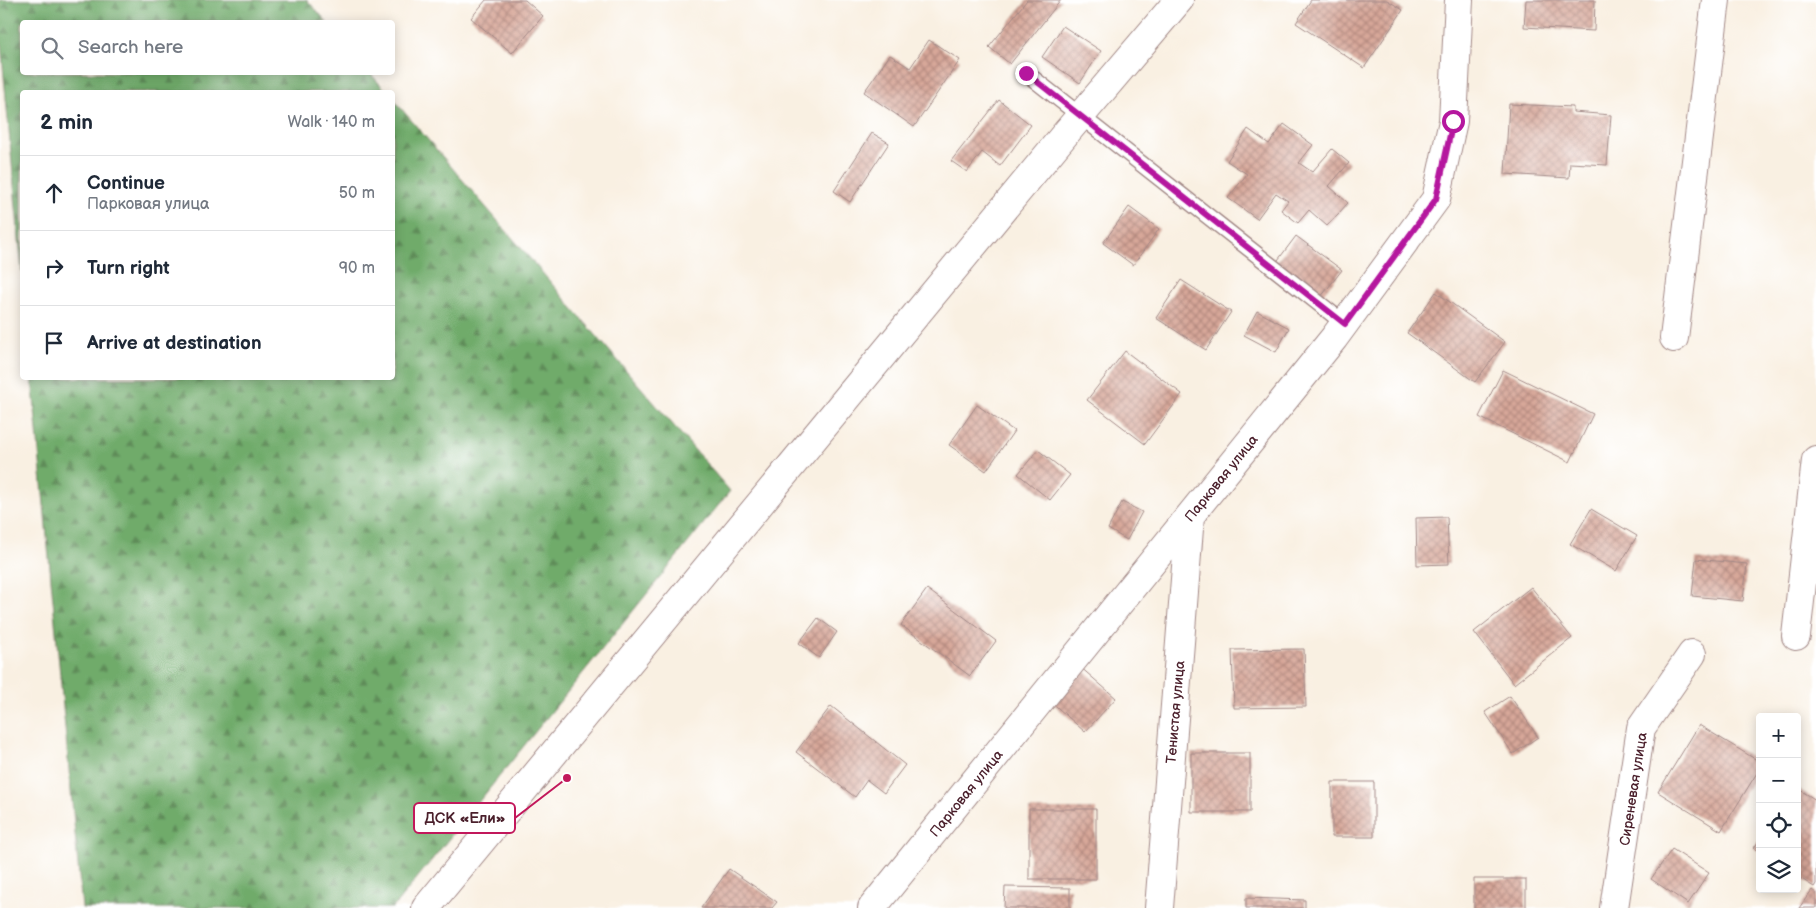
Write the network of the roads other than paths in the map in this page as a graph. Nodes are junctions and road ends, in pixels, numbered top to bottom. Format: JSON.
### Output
{"nodes":[{"id":1,"x":1179,"y":0,"type":"edge"},
{"id":2,"x":1459,"y":0,"type":"edge"},
{"id":3,"x":1716,"y":0,"type":"edge"},
{"id":4,"x":1026,"y":73,"type":"dead end"},
{"id":5,"x":1080,"y":116,"type":"junction"},
{"id":6,"x":1345,"y":324,"type":"junction"},
{"id":7,"x":1674,"y":338,"type":"dead end"},
{"id":8,"x":1816,"y":460,"type":"edge"},
{"id":9,"x":1190,"y":516,"type":"junction"},
{"id":10,"x":1796,"y":636,"type":"dead end"},
{"id":11,"x":1692,"y":654,"type":"dead end"},
{"id":12,"x":1618,"y":906,"type":"edge"},
{"id":13,"x":426,"y":908,"type":"edge"},
{"id":14,"x":872,"y":908,"type":"edge"},
{"id":15,"x":1159,"y":908,"type":"edge"}],
"edges":[{"from":1,"to":5,"type":"street"},
{"from":2,"to":6,"type":"street","name":"Парковая улица"},
{"from":3,"to":7,"type":"street"},
{"from":4,"to":5,"type":"lane"},
{"from":5,"to":6,"type":"lane"},
{"from":5,"to":13,"type":"street"},
{"from":6,"to":9,"type":"street","name":"Парковая улица"},
{"from":8,"to":10,"type":"street"},
{"from":9,"to":14,"type":"street","name":"Парковая улица"},
{"from":9,"to":15,"type":"street","name":"Тенистая улица"},
{"from":11,"to":12,"type":"street","name":"Сиреневая улица"}]}
